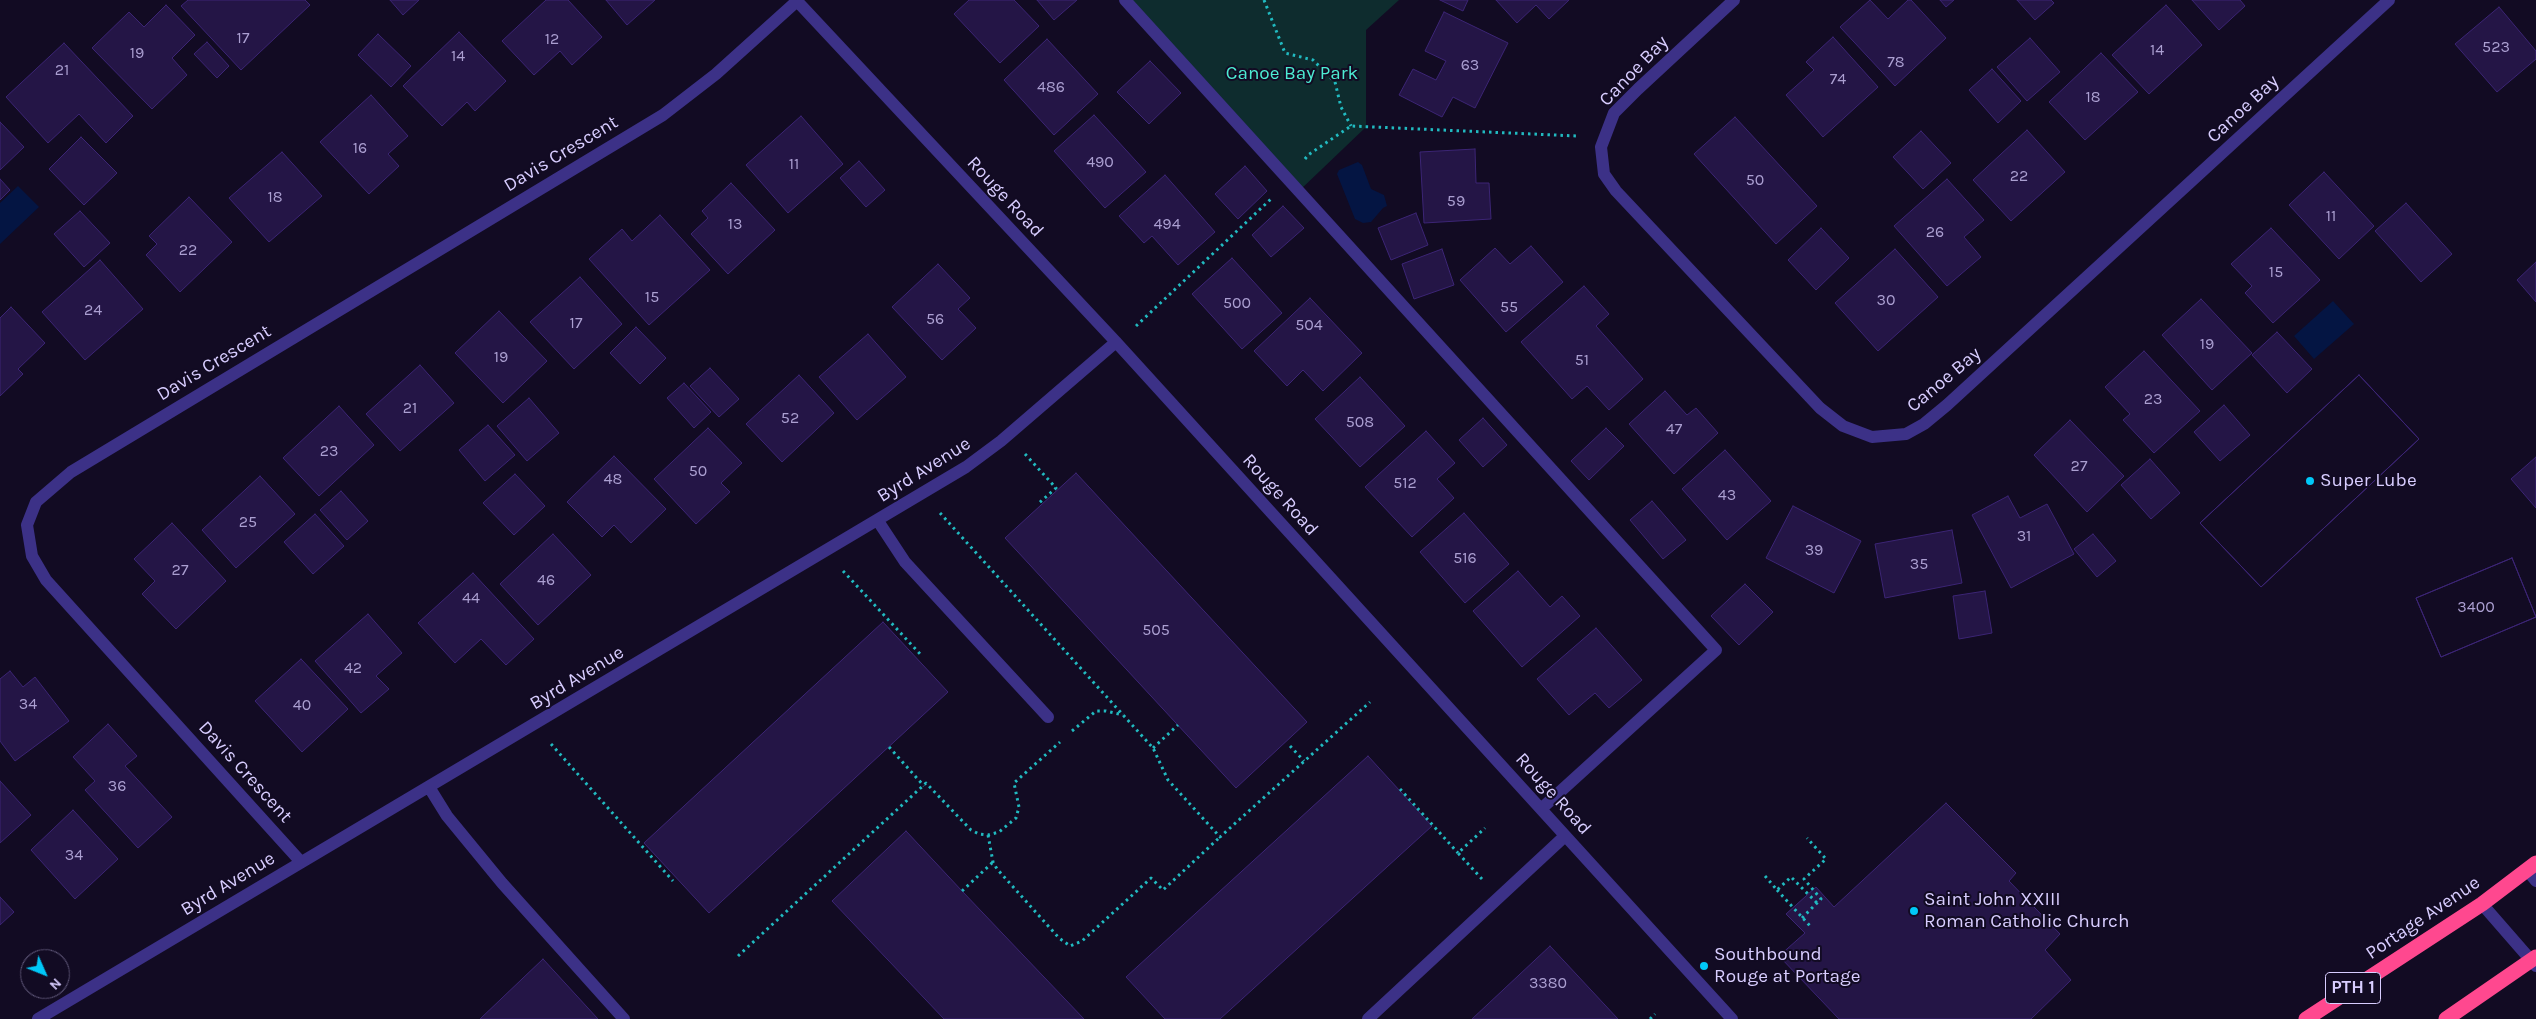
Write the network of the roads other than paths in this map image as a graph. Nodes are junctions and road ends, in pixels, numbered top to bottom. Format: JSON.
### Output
{"nodes":[{"id":1,"x":796,"y":0,"type":"edge"},
{"id":2,"x":1125,"y":0,"type":"edge"},
{"id":3,"x":1734,"y":0,"type":"edge"},
{"id":4,"x":2389,"y":0,"type":"edge"},
{"id":5,"x":1116,"y":342,"type":"junction"},
{"id":6,"x":878,"y":521,"type":"junction"},
{"id":7,"x":1048,"y":717,"type":"dead end"},
{"id":8,"x":429,"y":788,"type":"junction"},
{"id":9,"x":1540,"y":809,"type":"junction"},
{"id":10,"x":1565,"y":836,"type":"junction"},
{"id":11,"x":301,"y":862,"type":"junction"},
{"id":12,"x":2533,"y":871,"type":"edge"},
{"id":13,"x":2482,"y":904,"type":"junction"},
{"id":14,"x":2534,"y":961,"type":"edge"},
{"id":15,"x":38,"y":1019,"type":"edge"},
{"id":16,"x":624,"y":1019,"type":"edge"},
{"id":17,"x":1368,"y":1019,"type":"edge"},
{"id":18,"x":1732,"y":1019,"type":"edge"},
{"id":19,"x":2306,"y":1019,"type":"edge"},
{"id":20,"x":2446,"y":1019,"type":"edge"}],
"edges":[{"from":1,"to":5,"type":"street","name":"Rouge Road"},
{"from":1,"to":11,"type":"street","name":"Davis Crescent"},
{"from":2,"to":9,"type":"street"},
{"from":3,"to":4,"type":"street","name":"Canoe Bay"},
{"from":5,"to":6,"type":"street","name":"Byrd Avenue"},
{"from":5,"to":9,"type":"street","name":"Rouge Road"},
{"from":6,"to":7,"type":"street"},
{"from":6,"to":8,"type":"street","name":"Byrd Avenue"},
{"from":8,"to":11,"type":"street","name":"Byrd Avenue"},
{"from":8,"to":16,"type":"street"},
{"from":9,"to":10,"type":"street","name":"Rouge Road"},
{"from":10,"to":17,"type":"street"},
{"from":10,"to":18,"type":"street","name":"Rouge Road"},
{"from":11,"to":15,"type":"street","name":"Byrd Avenue"},
{"from":12,"to":13,"type":"highway","name":"Portage Avenue","number":"PTH 1"},
{"from":13,"to":14,"type":"street"},
{"from":13,"to":19,"type":"highway","name":"Portage Avenue","number":"PTH 1"},
{"from":14,"to":20,"type":"highway"}]}
